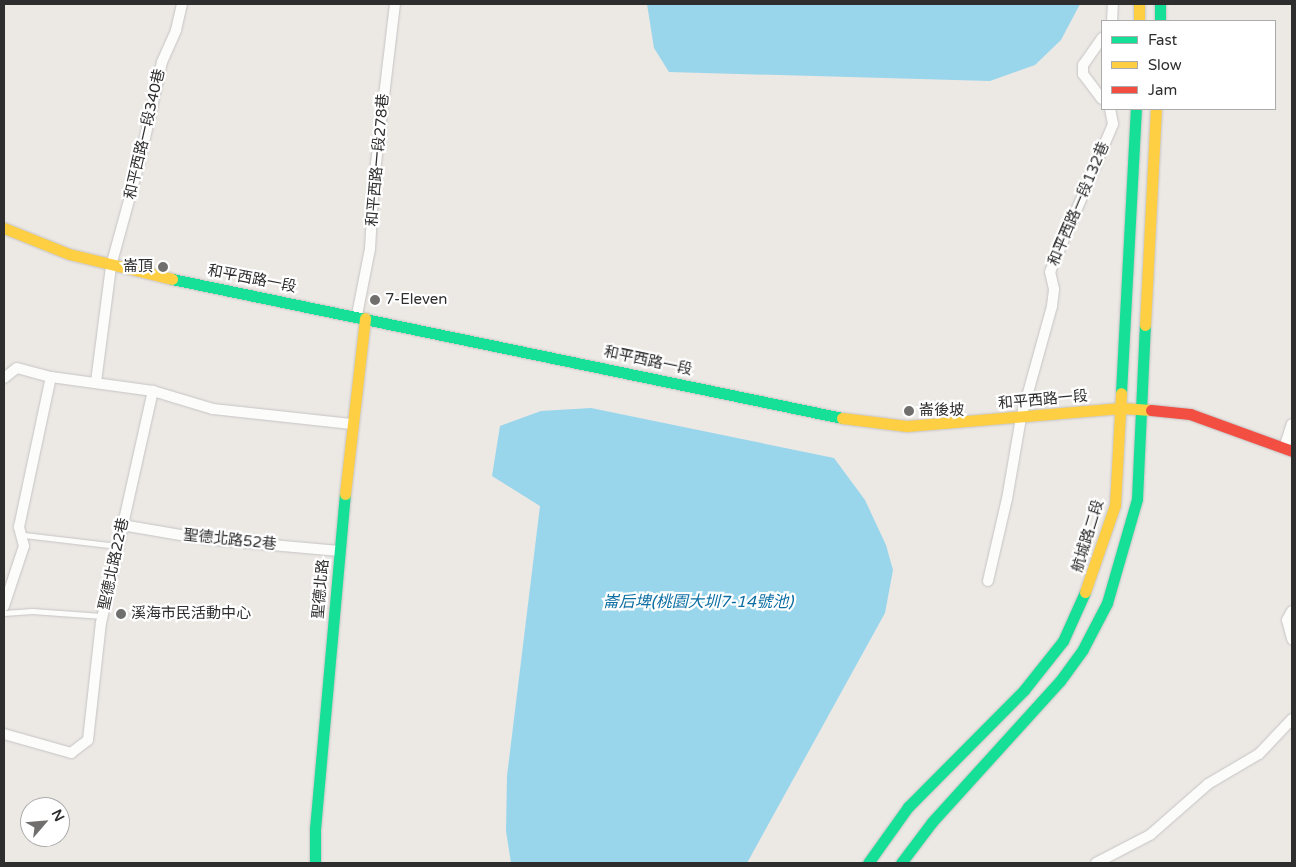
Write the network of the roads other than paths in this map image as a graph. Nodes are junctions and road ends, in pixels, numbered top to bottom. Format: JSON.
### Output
{"nodes":[{"id":1,"x":182,"y":4,"type":"edge"},
{"id":2,"x":395,"y":4,"type":"edge"},
{"id":3,"x":1113,"y":4,"type":"edge"},
{"id":4,"x":1139,"y":4,"type":"edge"},
{"id":5,"x":1160,"y":4,"type":"edge"},
{"id":6,"x":1112,"y":20,"type":"edge"},
{"id":7,"x":1139,"y":20,"type":"edge"},
{"id":8,"x":1160,"y":20,"type":"edge"},
{"id":9,"x":1101,"y":39,"type":"edge"},
{"id":10,"x":1101,"y":98,"type":"edge"},
{"id":11,"x":1110,"y":110,"type":"edge"},
{"id":12,"x":1136,"y":110,"type":"edge"},
{"id":13,"x":1156,"y":110,"type":"edge"},
{"id":14,"x":4,"y":228,"type":"edge"},
{"id":15,"x":111,"y":266,"type":"junction"},
{"id":16,"x":361,"y":317,"type":"junction"},
{"id":17,"x":51,"y":377,"type":"junction"},
{"id":18,"x":4,"y":378,"type":"edge"},
{"id":19,"x":96,"y":382,"type":"junction"},
{"id":20,"x":153,"y":391,"type":"junction"},
{"id":21,"x":1121,"y":408,"type":"junction"},
{"id":22,"x":1142,"y":409,"type":"junction"},
{"id":23,"x":1021,"y":417,"type":"junction"},
{"id":24,"x":351,"y":424,"type":"junction"},
{"id":25,"x":1292,"y":424,"type":"edge"},
{"id":26,"x":1288,"y":450,"type":"edge"},
{"id":27,"x":122,"y":525,"type":"junction"},
{"id":28,"x":24,"y":535,"type":"junction"},
{"id":29,"x":117,"y":546,"type":"junction"},
{"id":30,"x":339,"y":551,"type":"junction"},
{"id":31,"x":988,"y":581,"type":"dead end"},
{"id":32,"x":4,"y":606,"type":"edge"},
{"id":33,"x":1292,"y":611,"type":"edge"},
{"id":34,"x":4,"y":613,"type":"edge"},
{"id":35,"x":102,"y":616,"type":"junction"},
{"id":36,"x":1292,"y":639,"type":"edge"},
{"id":37,"x":1292,"y":719,"type":"edge"},
{"id":38,"x":4,"y":734,"type":"edge"},
{"id":39,"x":315,"y":863,"type":"edge"},
{"id":40,"x":868,"y":863,"type":"edge"},
{"id":41,"x":901,"y":863,"type":"edge"},
{"id":42,"x":1096,"y":863,"type":"edge"}],
"edges":[{"from":1,"to":15,"type":"street","name":"和平西路一段340巷"},
{"from":2,"to":16,"type":"street","name":"和平西路一段278巷"},
{"from":3,"to":6,"type":"street"},
{"from":4,"to":7,"type":"street"},
{"from":5,"to":8,"type":"street"},
{"from":9,"to":10,"type":"street"},
{"from":11,"to":23,"type":"street","name":"和平西路一段132巷"},
{"from":12,"to":21,"type":"street","name":"航城路二段"},
{"from":13,"to":22,"type":"street"},
{"from":14,"to":15,"type":"street","name":"和平西路一段"},
{"from":15,"to":16,"type":"street","name":"和平西路一段"},
{"from":15,"to":19,"type":"street","name":"和平西路一段340巷"},
{"from":16,"to":23,"type":"street","name":"和平西路一段"},
{"from":16,"to":24,"type":"street","name":"聖德北路"},
{"from":17,"to":18,"type":"street"},
{"from":17,"to":19,"type":"street"},
{"from":17,"to":28,"type":"street"},
{"from":19,"to":20,"type":"street"},
{"from":20,"to":24,"type":"street"},
{"from":20,"to":27,"type":"street","name":"聖德北路22巷"},
{"from":21,"to":22,"type":"street","name":"和平西路一段"},
{"from":21,"to":23,"type":"street","name":"和平西路一段"},
{"from":21,"to":40,"type":"street","name":"航城路二段"},
{"from":22,"to":26,"type":"street","name":"和平西路一段"},
{"from":22,"to":41,"type":"street"},
{"from":23,"to":31,"type":"street","name":"和平西路一段132巷"},
{"from":24,"to":30,"type":"street","name":"聖德北路"},
{"from":25,"to":26,"type":"street"},
{"from":27,"to":29,"type":"street","name":"聖德北路22巷"},
{"from":27,"to":30,"type":"street","name":"聖德北路52巷"},
{"from":28,"to":29,"type":"lane"},
{"from":28,"to":32,"type":"street"},
{"from":29,"to":35,"type":"street","name":"聖德北路22巷"},
{"from":30,"to":39,"type":"street","name":"聖德北路"},
{"from":33,"to":36,"type":"street"},
{"from":34,"to":35,"type":"lane"},
{"from":35,"to":38,"type":"street","name":"聖德北路22巷"},
{"from":37,"to":42,"type":"street"}]}
